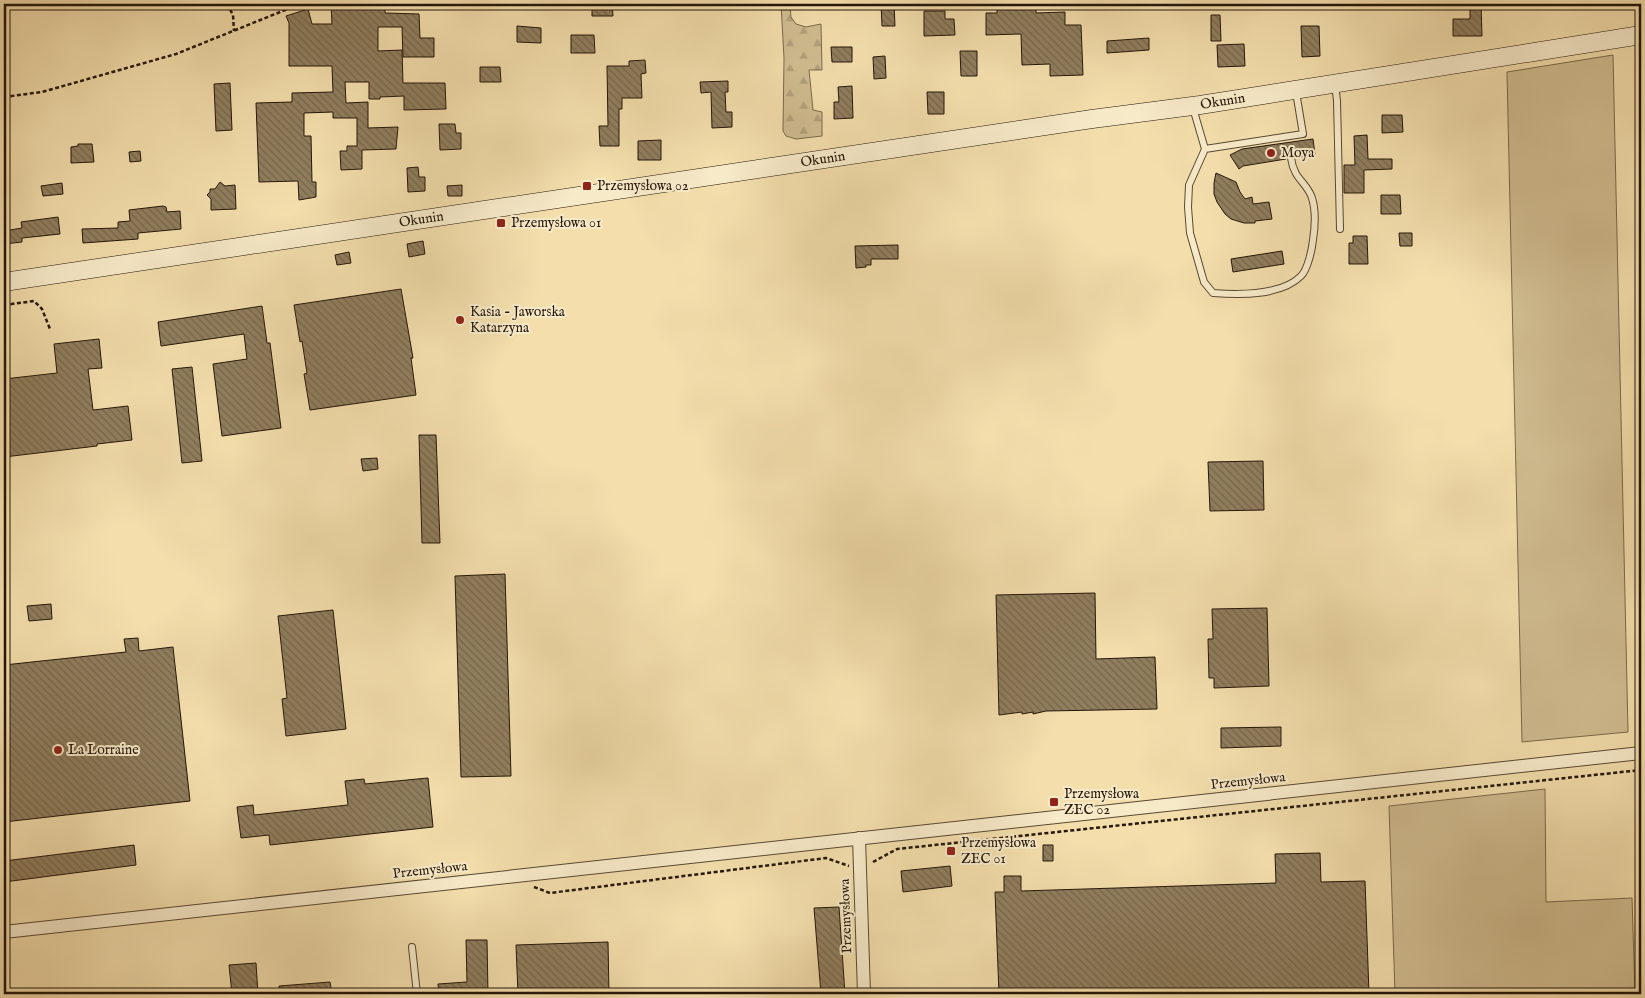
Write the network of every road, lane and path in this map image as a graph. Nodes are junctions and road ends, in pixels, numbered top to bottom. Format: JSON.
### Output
{"nodes":[{"id":1,"x":227,"y":4,"type":"edge"},
{"id":2,"x":300,"y":4,"type":"edge"},
{"id":3,"x":234,"y":31,"type":"junction"},
{"id":4,"x":1641,"y":35,"type":"edge"},
{"id":5,"x":1334,"y":83,"type":"junction"},
{"id":6,"x":1295,"y":90,"type":"junction"},
{"id":7,"x":4,"y":97,"type":"edge"},
{"id":8,"x":1192,"y":106,"type":"junction"},
{"id":9,"x":1205,"y":149,"type":"junction"},
{"id":10,"x":1291,"y":158,"type":"dead end"},
{"id":11,"x":1340,"y":229,"type":"dead end"},
{"id":12,"x":4,"y":282,"type":"edge"},
{"id":13,"x":4,"y":305,"type":"edge"},
{"id":14,"x":50,"y":329,"type":"dead end"},
{"id":15,"x":1641,"y":753,"type":"edge"},
{"id":16,"x":1641,"y":770,"type":"edge"},
{"id":17,"x":859,"y":838,"type":"junction"},
{"id":18,"x":866,"y":866,"type":"dead end"},
{"id":19,"x":853,"y":868,"type":"dead end"},
{"id":20,"x":529,"y":886,"type":"dead end"},
{"id":21,"x":4,"y":932,"type":"edge"},
{"id":22,"x":412,"y":947,"type":"dead end"},
{"id":23,"x":417,"y":994,"type":"edge"},
{"id":24,"x":864,"y":994,"type":"edge"}],
"edges":[{"from":1,"to":3,"type":"path"},
{"from":2,"to":3,"type":"path"},
{"from":3,"to":7,"type":"path"},
{"from":4,"to":5,"type":"main road","name":"Okunin"},
{"from":5,"to":6,"type":"main road","name":"Okunin"},
{"from":5,"to":11,"type":"lane"},
{"from":6,"to":8,"type":"main road","name":"Okunin"},
{"from":6,"to":9,"type":"lane"},
{"from":8,"to":9,"type":"lane"},
{"from":8,"to":12,"type":"main road","name":"Okunin"},
{"from":9,"to":10,"type":"lane"},
{"from":13,"to":14,"type":"path"},
{"from":15,"to":17,"type":"street","name":"Przemysłowa"},
{"from":16,"to":18,"type":"path"},
{"from":17,"to":21,"type":"street","name":"Przemysłowa"},
{"from":17,"to":24,"type":"street","name":"Przemysłowa"},
{"from":19,"to":20,"type":"path"},
{"from":22,"to":23,"type":"lane"}]}
